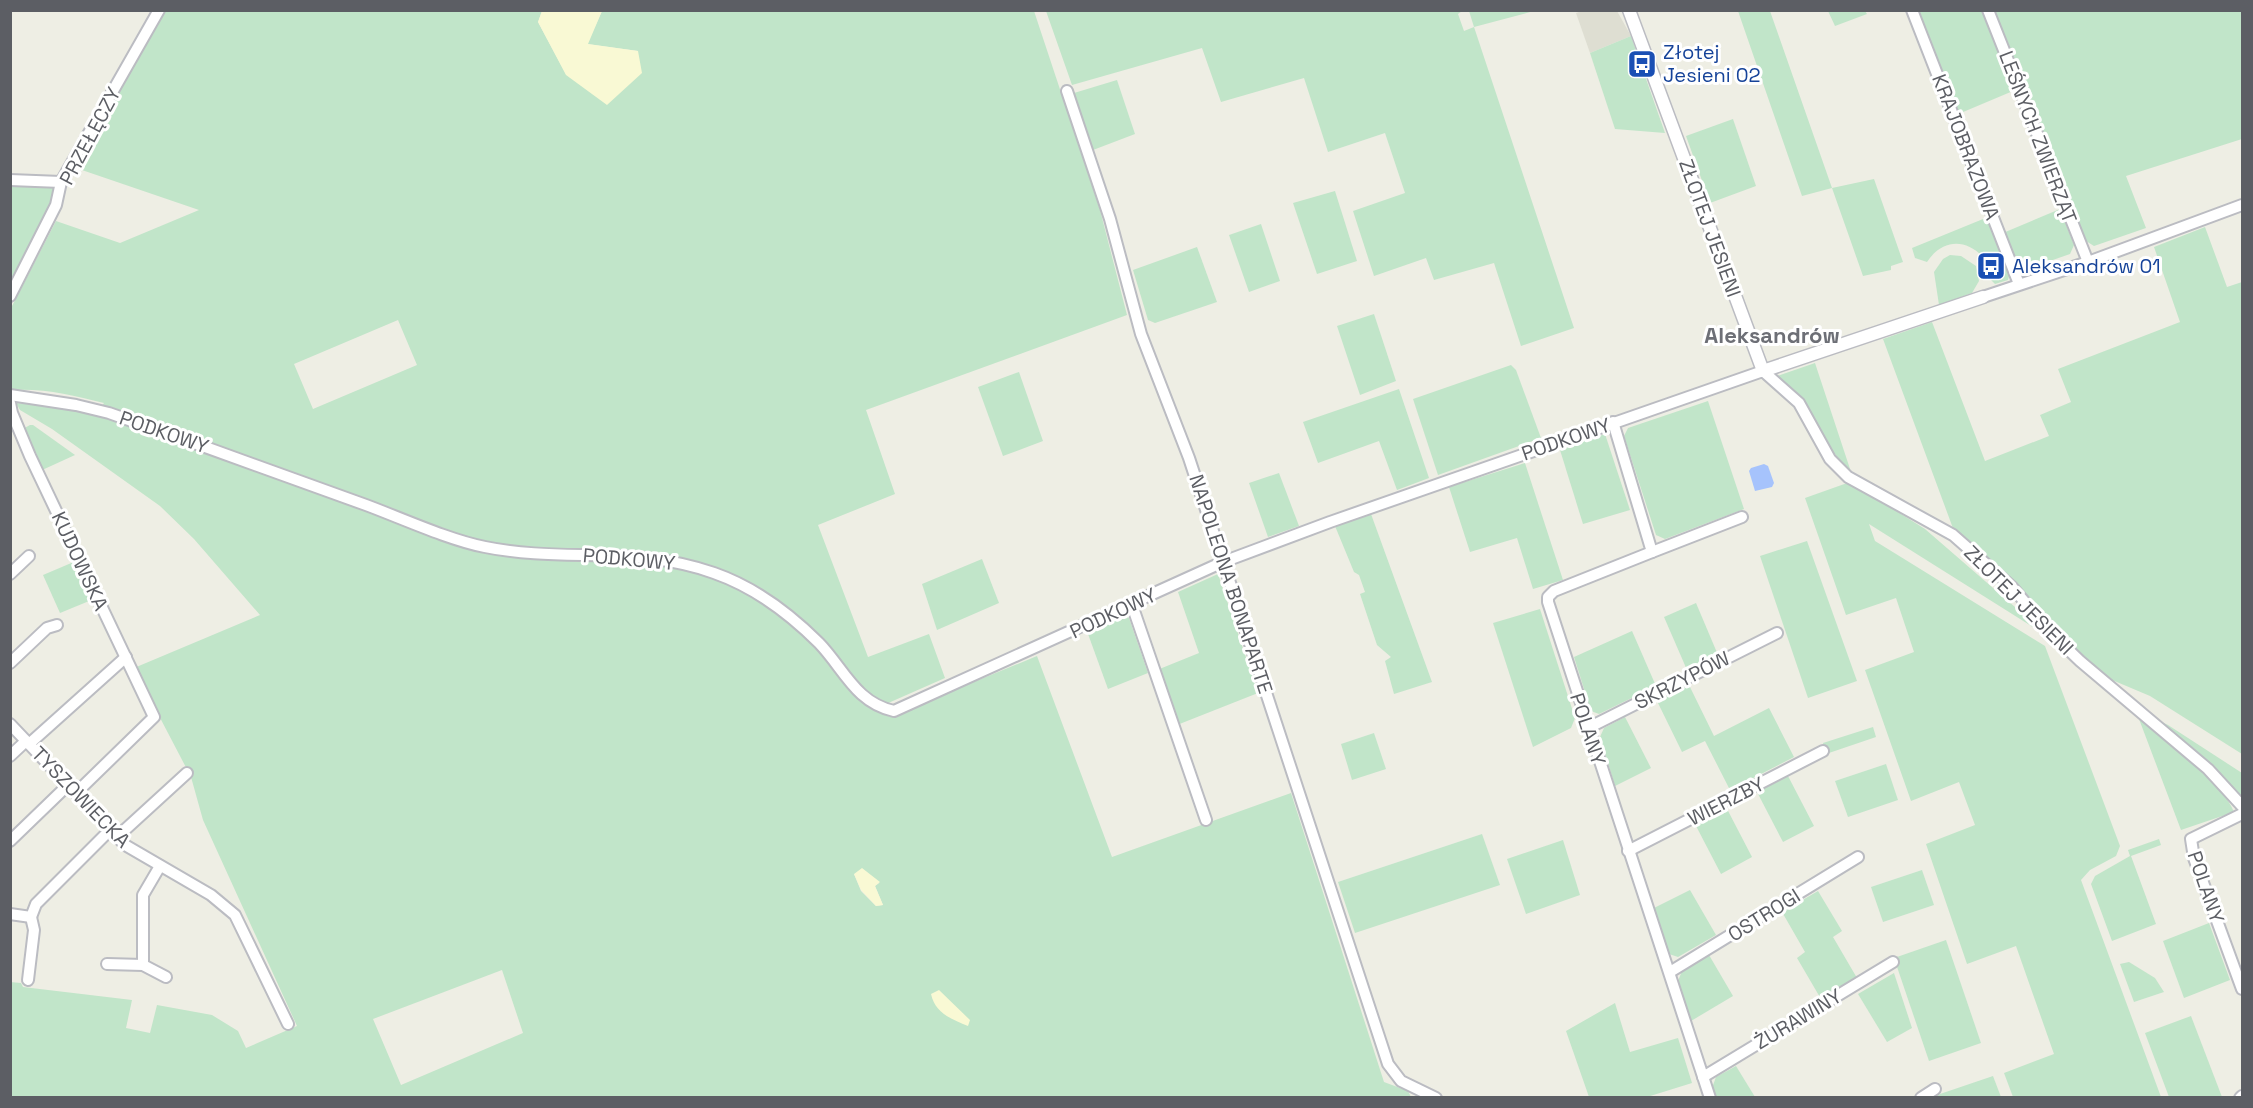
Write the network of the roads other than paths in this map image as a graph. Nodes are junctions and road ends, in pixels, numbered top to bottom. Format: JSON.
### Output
{"nodes":[{"id":1,"x":159,"y":10,"type":"edge"},
{"id":2,"x":1629,"y":10,"type":"edge"},
{"id":3,"x":1912,"y":10,"type":"edge"},
{"id":4,"x":1988,"y":10,"type":"edge"},
{"id":5,"x":1067,"y":91,"type":"dead end"},
{"id":6,"x":10,"y":180,"type":"edge"},
{"id":7,"x":61,"y":182,"type":"junction"},
{"id":8,"x":2242,"y":205,"type":"edge"},
{"id":9,"x":2088,"y":262,"type":"junction"},
{"id":10,"x":2019,"y":284,"type":"junction"},
{"id":11,"x":10,"y":296,"type":"edge"},
{"id":12,"x":1983,"y":297,"type":"joint"},
{"id":13,"x":1763,"y":371,"type":"junction"},
{"id":14,"x":10,"y":396,"type":"edge"},
{"id":15,"x":10,"y":403,"type":"edge"},
{"id":16,"x":1613,"y":422,"type":"junction"},
{"id":17,"x":1742,"y":517,"type":"dead end"},
{"id":18,"x":1652,"y":552,"type":"junction"},
{"id":19,"x":29,"y":556,"type":"dead end"},
{"id":20,"x":1223,"y":562,"type":"junction"},
{"id":21,"x":10,"y":574,"type":"edge"},
{"id":22,"x":1132,"y":605,"type":"junction"},
{"id":23,"x":57,"y":625,"type":"dead end"},
{"id":24,"x":1777,"y":633,"type":"dead end"},
{"id":25,"x":126,"y":657,"type":"junction"},
{"id":26,"x":10,"y":663,"type":"edge"},
{"id":27,"x":10,"y":724,"type":"edge"},
{"id":28,"x":1588,"y":728,"type":"junction"},
{"id":29,"x":28,"y":743,"type":"junction"},
{"id":30,"x":1823,"y":751,"type":"dead end"},
{"id":31,"x":10,"y":756,"type":"edge"},
{"id":32,"x":187,"y":774,"type":"dead end"},
{"id":33,"x":72,"y":789,"type":"junction"},
{"id":34,"x":2242,"y":806,"type":"edge"},
{"id":35,"x":2242,"y":814,"type":"edge"},
{"id":36,"x":1206,"y":820,"type":"dead end"},
{"id":37,"x":114,"y":834,"type":"junction"},
{"id":38,"x":10,"y":841,"type":"edge"},
{"id":39,"x":1628,"y":851,"type":"junction"},
{"id":40,"x":1858,"y":857,"type":"dead end"},
{"id":41,"x":160,"y":866,"type":"junction"},
{"id":42,"x":10,"y":914,"type":"edge"},
{"id":43,"x":31,"y":917,"type":"junction"},
{"id":44,"x":1893,"y":962,"type":"dead end"},
{"id":45,"x":107,"y":964,"type":"dead end"},
{"id":46,"x":143,"y":965,"type":"junction"},
{"id":47,"x":1670,"y":972,"type":"junction"},
{"id":48,"x":166,"y":977,"type":"dead end"},
{"id":49,"x":28,"y":980,"type":"dead end"},
{"id":50,"x":2242,"y":989,"type":"edge"},
{"id":51,"x":288,"y":1024,"type":"dead end"},
{"id":52,"x":1703,"y":1077,"type":"junction"},
{"id":53,"x":1935,"y":1089,"type":"dead end"},
{"id":54,"x":1436,"y":1098,"type":"edge"},
{"id":55,"x":1710,"y":1098,"type":"edge"},
{"id":56,"x":1922,"y":1098,"type":"edge"}],
"edges":[{"from":1,"to":7,"type":"street","name":"PRZEŁĘCZY"},
{"from":2,"to":13,"type":"street","name":"ZŁOTEJ JESIENI"},
{"from":3,"to":10,"type":"street","name":"KRAJOBRAZOWA"},
{"from":4,"to":9,"type":"street","name":"LEŚNYCH ZWIERZĄT"},
{"from":5,"to":20,"type":"street","name":"NAPOLEONA BONAPARTE"},
{"from":6,"to":7,"type":"street"},
{"from":7,"to":11,"type":"street","name":"PRZEŁĘCZY"},
{"from":8,"to":9,"type":"street","name":"PODKOWY"},
{"from":9,"to":10,"type":"street","name":"PODKOWY"},
{"from":10,"to":12,"type":"street","name":"PODKOWY"},
{"from":12,"to":13,"type":"street","name":"PODKOWY"},
{"from":13,"to":16,"type":"street","name":"PODKOWY"},
{"from":13,"to":34,"type":"street","name":"ZŁOTEJ JESIENI"},
{"from":14,"to":22,"type":"street","name":"PODKOWY"},
{"from":15,"to":25,"type":"street","name":"KUDOWSKA"},
{"from":16,"to":18,"type":"street"},
{"from":16,"to":20,"type":"street","name":"PODKOWY"},
{"from":17,"to":18,"type":"street"},
{"from":18,"to":28,"type":"street","name":"POLANY"},
{"from":19,"to":21,"type":"street"},
{"from":20,"to":22,"type":"street","name":"PODKOWY"},
{"from":20,"to":54,"type":"street","name":"NAPOLEONA BONAPARTE"},
{"from":22,"to":36,"type":"street"},
{"from":23,"to":26,"type":"street"},
{"from":24,"to":28,"type":"street","name":"SKRZYPÓW"},
{"from":25,"to":29,"type":"street"},
{"from":25,"to":33,"type":"street","name":"KUDOWSKA"},
{"from":27,"to":29,"type":"street","name":"TYSZOWIECKA"},
{"from":28,"to":39,"type":"street","name":"POLANY"},
{"from":29,"to":31,"type":"street"},
{"from":29,"to":33,"type":"street","name":"TYSZOWIECKA"},
{"from":30,"to":39,"type":"street","name":"WIERZBY"},
{"from":32,"to":37,"type":"street"},
{"from":33,"to":37,"type":"street","name":"TYSZOWIECKA"},
{"from":33,"to":38,"type":"street"},
{"from":35,"to":50,"type":"street","name":"POLANY"},
{"from":37,"to":41,"type":"street","name":"TYSZOWIECKA"},
{"from":37,"to":43,"type":"street"},
{"from":39,"to":47,"type":"street","name":"POLANY"},
{"from":40,"to":47,"type":"street","name":"OSTROGI"},
{"from":41,"to":46,"type":"street"},
{"from":41,"to":51,"type":"street","name":"TYSZOWIECKA"},
{"from":42,"to":43,"type":"street"},
{"from":43,"to":49,"type":"street"},
{"from":44,"to":52,"type":"street","name":"ŻURAWINY"},
{"from":45,"to":46,"type":"street"},
{"from":46,"to":48,"type":"street"},
{"from":47,"to":52,"type":"street","name":"POLANY"},
{"from":52,"to":55,"type":"street","name":"POLANY"},
{"from":53,"to":56,"type":"street"}]}
